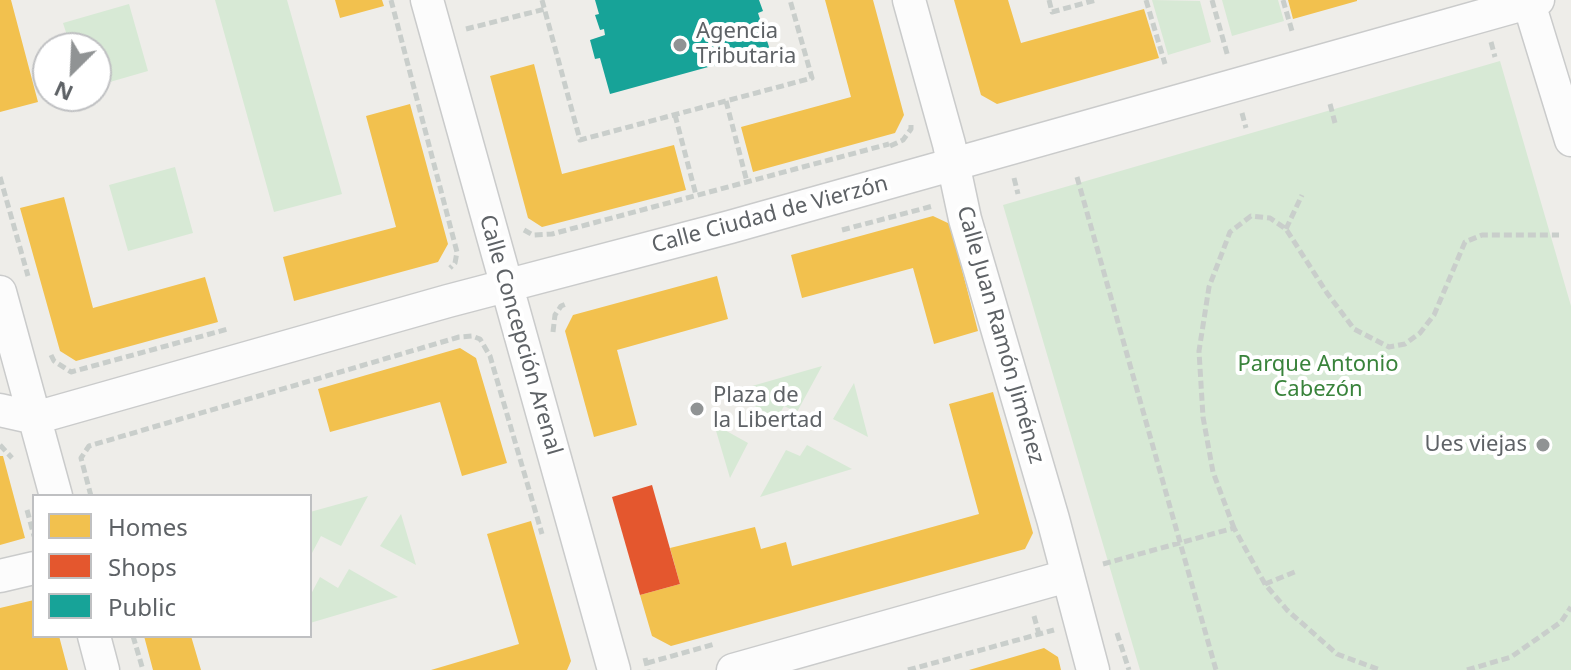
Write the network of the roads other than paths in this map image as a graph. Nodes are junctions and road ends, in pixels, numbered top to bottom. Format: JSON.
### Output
{"nodes":[{"id":1,"x":427,"y":0,"type":"edge"},
{"id":2,"x":909,"y":0,"type":"edge"},
{"id":3,"x":1531,"y":1,"type":"edge"},
{"id":4,"x":1571,"y":140,"type":"edge"},
{"id":5,"x":954,"y":164,"type":"junction"},
{"id":6,"x":14,"y":285,"type":"edge"},
{"id":7,"x":506,"y":286,"type":"junction"},
{"id":8,"x":0,"y":410,"type":"edge"},
{"id":9,"x":35,"y":418,"type":"junction"},
{"id":10,"x":55,"y":494,"type":"edge"},
{"id":11,"x":32,"y":568,"type":"edge"},
{"id":12,"x":0,"y":576,"type":"edge"},
{"id":13,"x":1067,"y":576,"type":"junction"},
{"id":14,"x":95,"y":638,"type":"edge"},
{"id":15,"x":103,"y":670,"type":"edge"},
{"id":16,"x":614,"y":670,"type":"edge"},
{"id":17,"x":733,"y":670,"type":"edge"},
{"id":18,"x":1093,"y":670,"type":"edge"}],
"edges":[{"from":1,"to":7,"type":"street","name":"Calle Concepción Arenal"},
{"from":2,"to":5,"type":"street","name":"Calle Juan Ramón Jiménez"},
{"from":3,"to":4,"type":"street"},
{"from":3,"to":5,"type":"street","name":"Calle Ciudad de Vierzón"},
{"from":5,"to":7,"type":"street","name":"Calle Ciudad de Vierzón"},
{"from":5,"to":13,"type":"street","name":"Calle Juan Ramón Jiménez"},
{"from":6,"to":9,"type":"street"},
{"from":7,"to":9,"type":"street","name":"Calle Ciudad de Vierzón"},
{"from":7,"to":16,"type":"street","name":"Calle Concepción Arenal"},
{"from":8,"to":9,"type":"street","name":"Calle Ciudad de Vierzón"},
{"from":9,"to":10,"type":"street"},
{"from":11,"to":12,"type":"street"},
{"from":13,"to":17,"type":"street"},
{"from":13,"to":18,"type":"street","name":"Calle Juan Ramón Jiménez"},
{"from":14,"to":15,"type":"street"}]}
